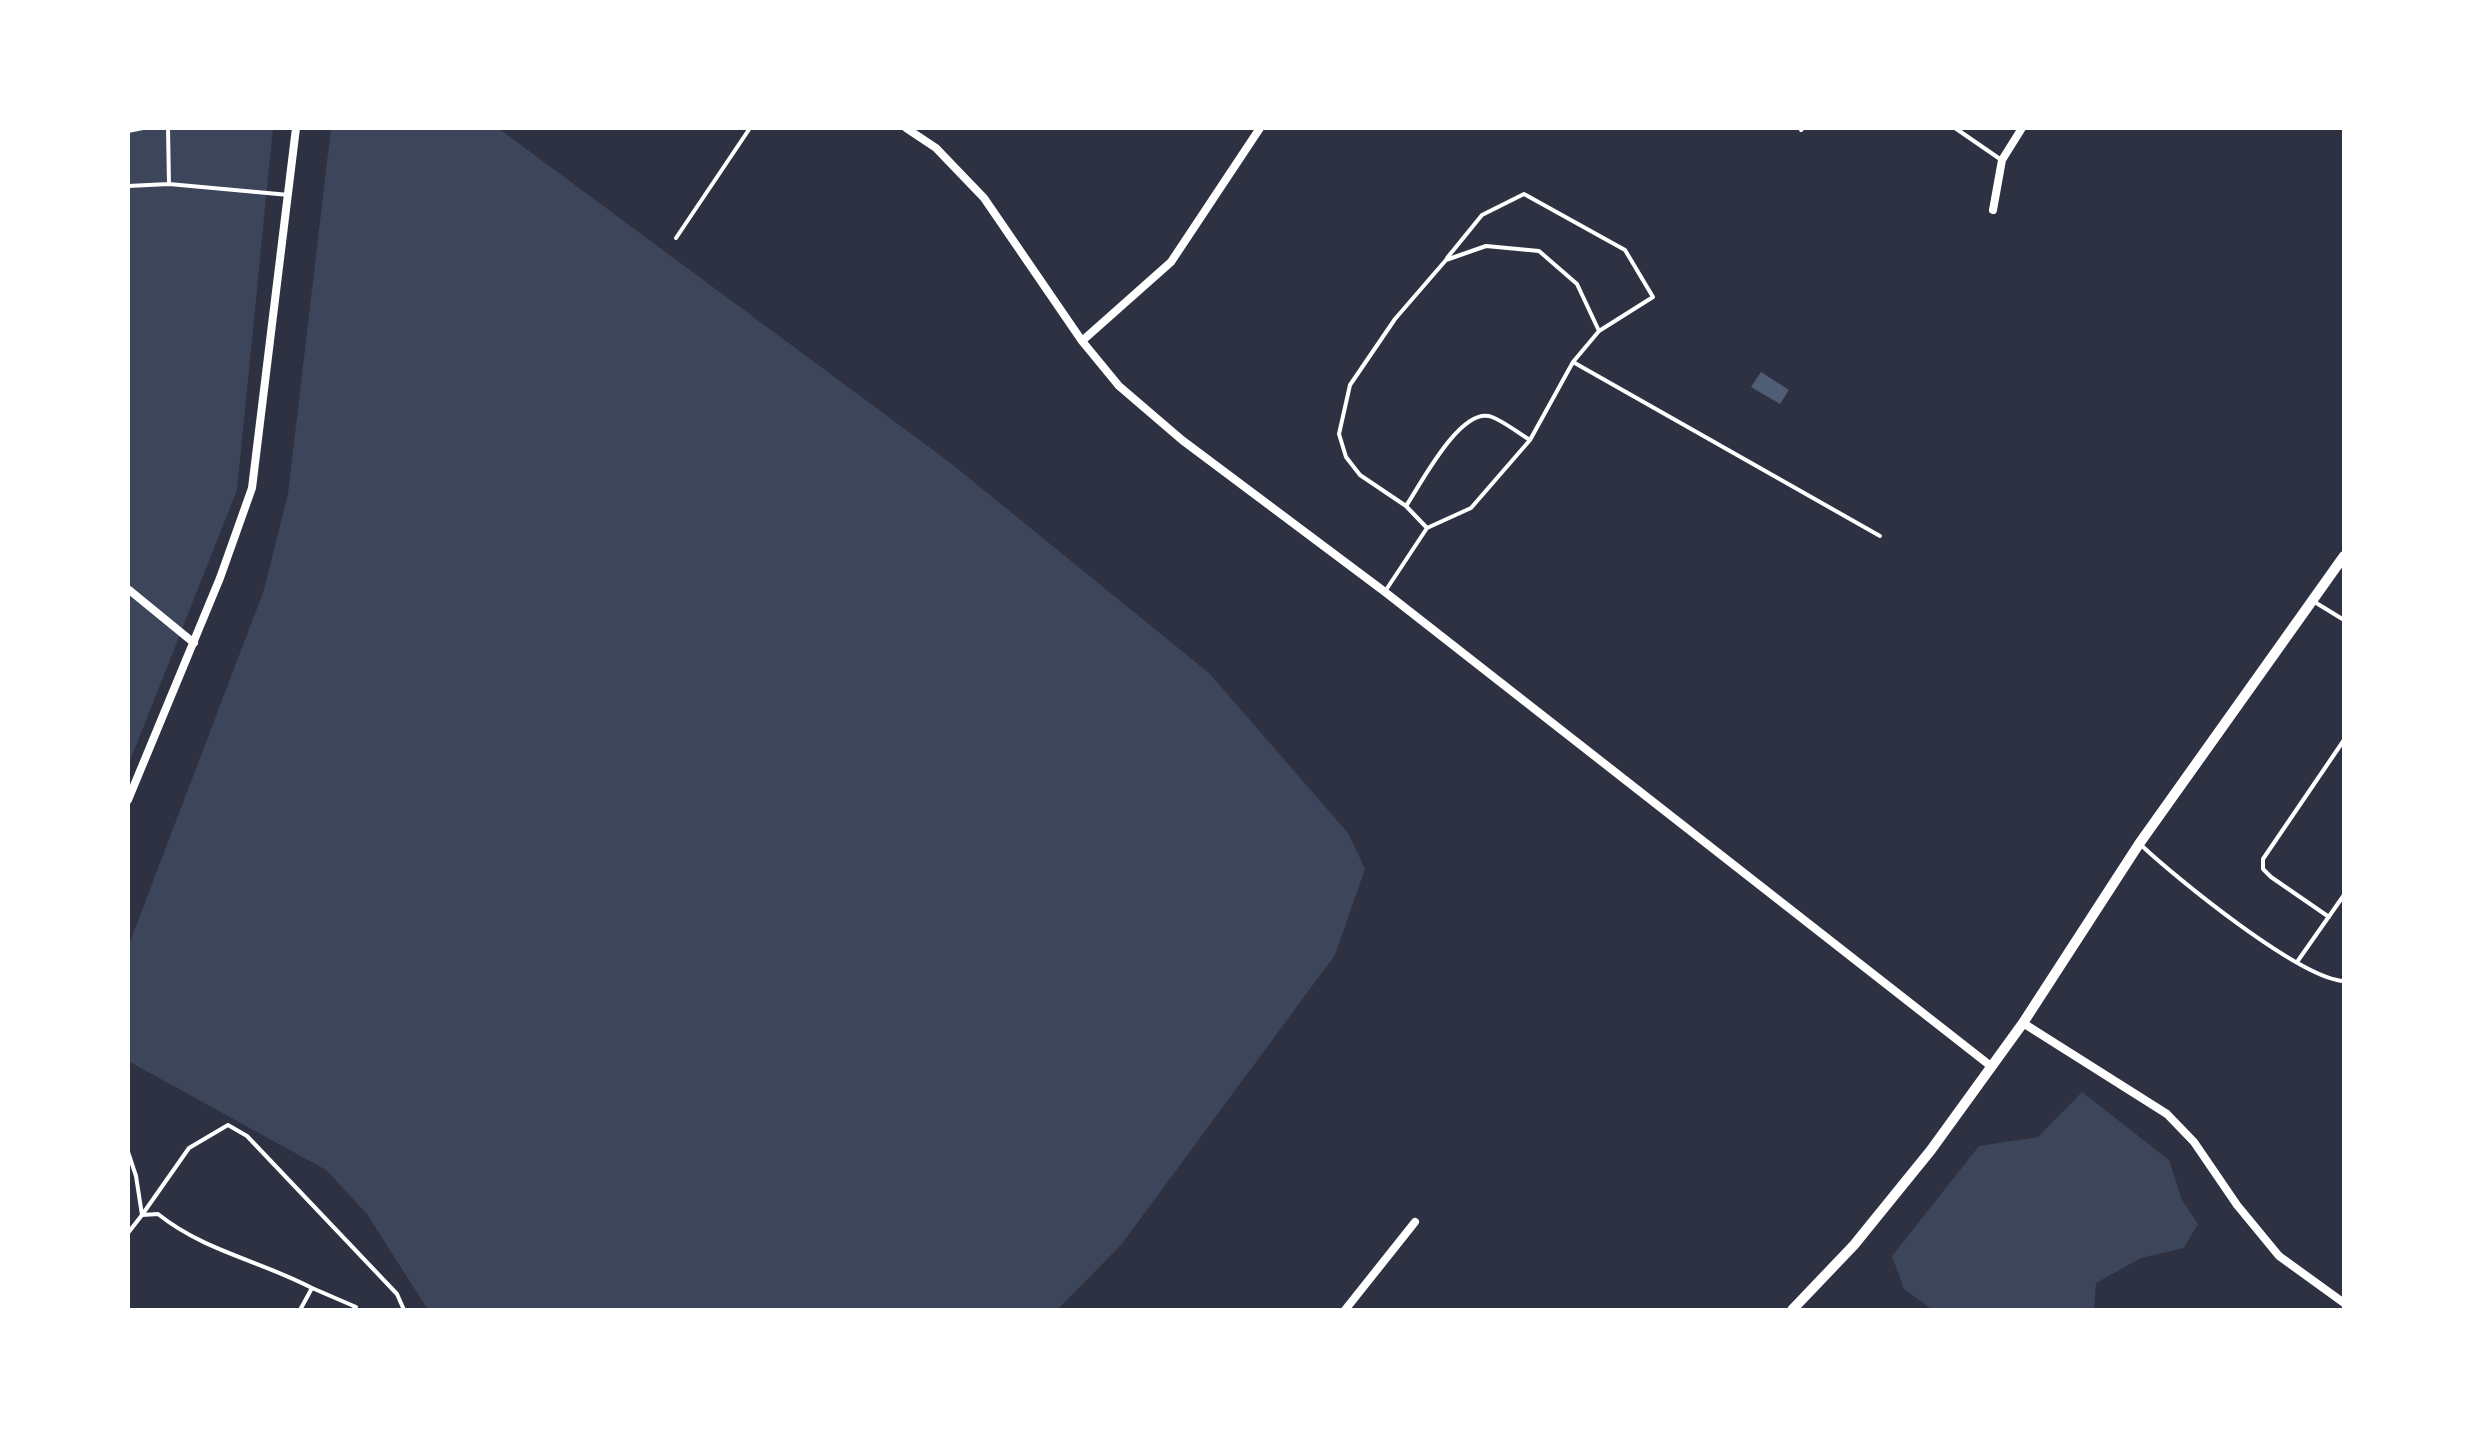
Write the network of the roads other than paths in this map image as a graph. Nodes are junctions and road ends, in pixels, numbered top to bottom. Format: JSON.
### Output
{"nodes":[{"id":1,"x":143,"y":128,"type":"edge"},
{"id":2,"x":168,"y":128,"type":"edge"},
{"id":3,"x":296,"y":128,"type":"edge"},
{"id":4,"x":750,"y":128,"type":"edge"},
{"id":5,"x":906,"y":128,"type":"edge"},
{"id":6,"x":1260,"y":128,"type":"edge"},
{"id":7,"x":1955,"y":128,"type":"edge"},
{"id":8,"x":2022,"y":128,"type":"edge"},
{"id":9,"x":128,"y":131,"type":"edge"},
{"id":10,"x":2002,"y":160,"type":"junction"},
{"id":11,"x":169,"y":184,"type":"junction"},
{"id":12,"x":128,"y":186,"type":"edge"},
{"id":13,"x":289,"y":195,"type":"junction"},
{"id":14,"x":1993,"y":210,"type":"dead end"},
{"id":15,"x":676,"y":238,"type":"dead end"},
{"id":16,"x":1446,"y":260,"type":"junction"},
{"id":17,"x":1599,"y":331,"type":"junction"},
{"id":18,"x":1082,"y":341,"type":"junction"},
{"id":19,"x":1573,"y":362,"type":"junction"},
{"id":20,"x":1530,"y":440,"type":"junction"},
{"id":21,"x":1406,"y":506,"type":"junction"},
{"id":22,"x":1427,"y":528,"type":"junction"},
{"id":23,"x":1880,"y":536,"type":"dead end"},
{"id":24,"x":2344,"y":556,"type":"edge"},
{"id":25,"x":128,"y":589,"type":"edge"},
{"id":26,"x":1385,"y":592,"type":"junction"},
{"id":27,"x":2313,"y":601,"type":"junction"},
{"id":28,"x":2344,"y":620,"type":"edge"},
{"id":29,"x":194,"y":643,"type":"junction"},
{"id":30,"x":2344,"y":740,"type":"edge"},
{"id":31,"x":128,"y":800,"type":"edge"},
{"id":32,"x":2139,"y":844,"type":"junction"},
{"id":33,"x":2344,"y":895,"type":"edge"},
{"id":34,"x":2329,"y":917,"type":"junction"},
{"id":35,"x":2297,"y":962,"type":"junction"},
{"id":36,"x":2344,"y":981,"type":"edge"},
{"id":37,"x":2023,"y":1023,"type":"junction"},
{"id":38,"x":1992,"y":1067,"type":"junction"},
{"id":39,"x":128,"y":1152,"type":"edge"},
{"id":40,"x":142,"y":1215,"type":"junction"},
{"id":41,"x":1415,"y":1222,"type":"dead end"},
{"id":42,"x":128,"y":1233,"type":"edge"},
{"id":43,"x":312,"y":1288,"type":"junction"},
{"id":44,"x":2344,"y":1303,"type":"edge"},
{"id":45,"x":300,"y":1310,"type":"edge"},
{"id":46,"x":353,"y":1310,"type":"edge"},
{"id":47,"x":404,"y":1310,"type":"edge"},
{"id":48,"x":1345,"y":1310,"type":"edge"},
{"id":49,"x":1792,"y":1310,"type":"edge"}],
"edges":[{"from":1,"to":9,"type":"lane"},
{"from":2,"to":11,"type":"lane"},
{"from":3,"to":13,"type":"street"},
{"from":4,"to":15,"type":"lane"},
{"from":5,"to":18,"type":"street"},
{"from":6,"to":18,"type":"street"},
{"from":7,"to":10,"type":"lane"},
{"from":8,"to":10,"type":"street"},
{"from":10,"to":14,"type":"street"},
{"from":11,"to":12,"type":"lane"},
{"from":11,"to":13,"type":"lane"},
{"from":13,"to":29,"type":"street"},
{"from":16,"to":17,"type":"lane"},
{"from":16,"to":17,"type":"lane"},
{"from":16,"to":21,"type":"lane"},
{"from":17,"to":19,"type":"lane"},
{"from":18,"to":26,"type":"street"},
{"from":19,"to":20,"type":"lane"},
{"from":19,"to":23,"type":"lane"},
{"from":20,"to":21,"type":"lane"},
{"from":20,"to":22,"type":"lane"},
{"from":21,"to":22,"type":"lane"},
{"from":22,"to":26,"type":"lane"},
{"from":24,"to":27,"type":"street"},
{"from":25,"to":29,"type":"street"},
{"from":26,"to":38,"type":"street"},
{"from":27,"to":28,"type":"lane"},
{"from":27,"to":32,"type":"street"},
{"from":29,"to":31,"type":"street"},
{"from":30,"to":34,"type":"lane"},
{"from":32,"to":35,"type":"lane"},
{"from":32,"to":37,"type":"street"},
{"from":33,"to":34,"type":"lane"},
{"from":34,"to":35,"type":"lane"},
{"from":35,"to":36,"type":"lane"},
{"from":37,"to":38,"type":"street"},
{"from":37,"to":44,"type":"street"},
{"from":38,"to":49,"type":"street"},
{"from":39,"to":40,"type":"lane"},
{"from":40,"to":42,"type":"lane"},
{"from":40,"to":43,"type":"lane"},
{"from":40,"to":47,"type":"lane"},
{"from":41,"to":48,"type":"street"},
{"from":43,"to":45,"type":"lane"},
{"from":43,"to":46,"type":"lane"}]}
